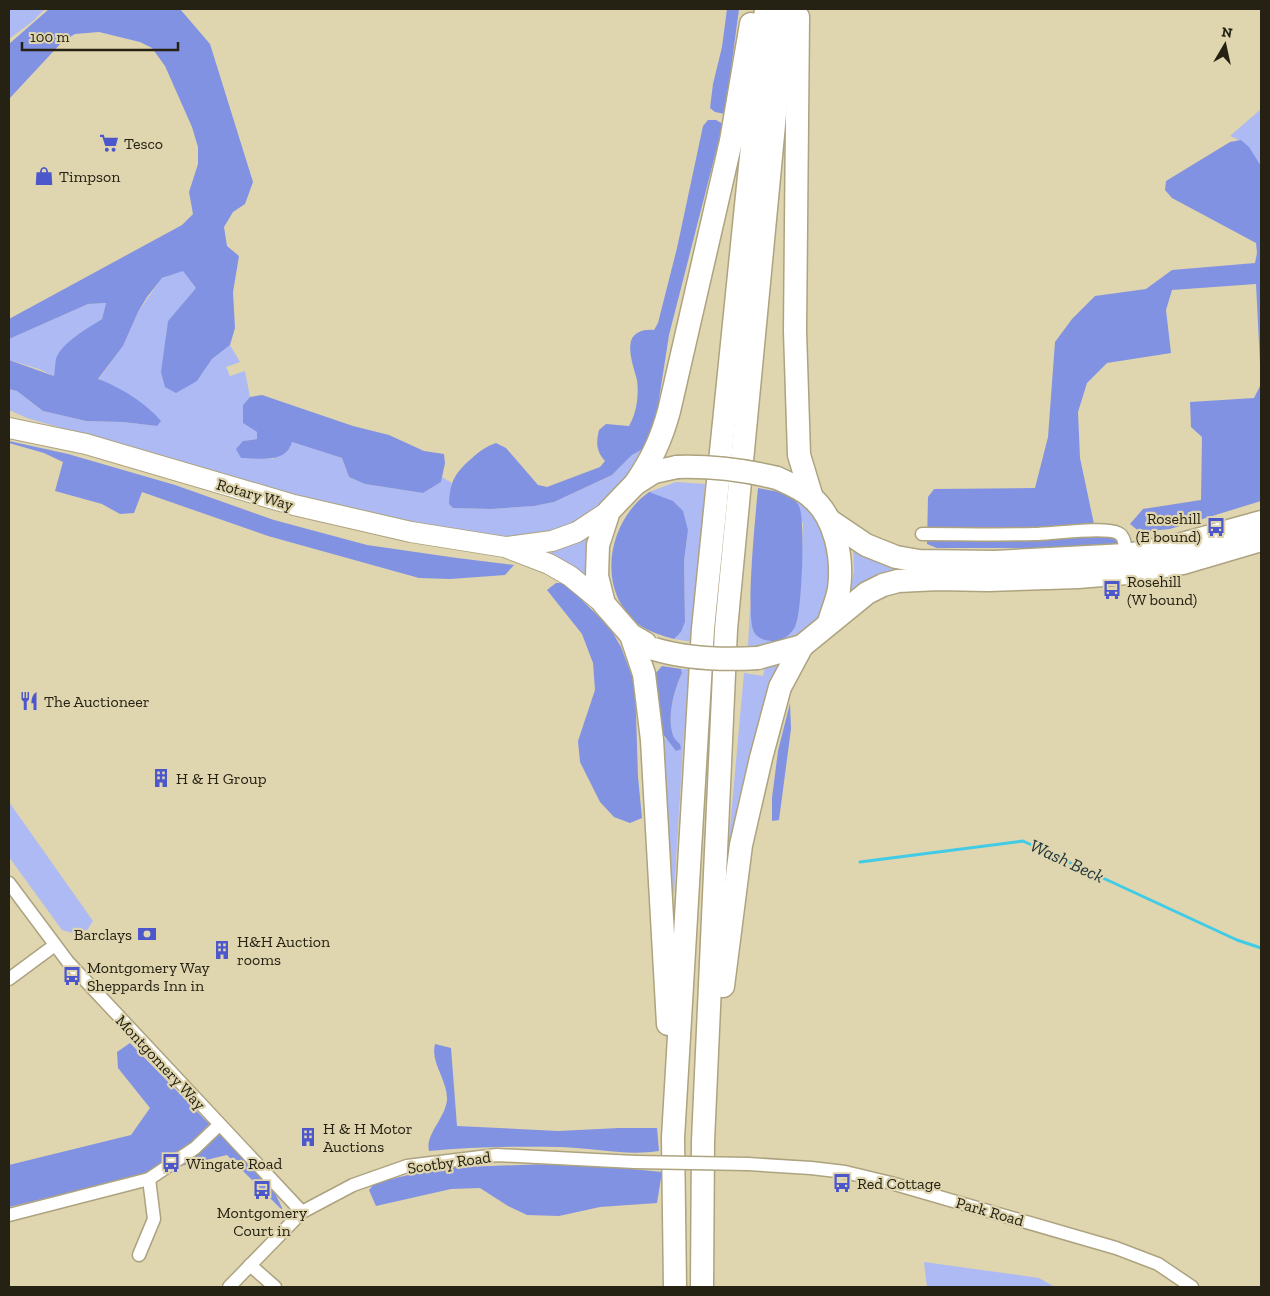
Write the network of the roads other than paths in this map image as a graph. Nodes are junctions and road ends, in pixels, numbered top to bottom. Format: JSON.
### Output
{"nodes":[{"id":1,"x":754,"y":9,"type":"edge"},
{"id":2,"x":766,"y":9,"type":"edge"},
{"id":3,"x":786,"y":9,"type":"edge"},
{"id":4,"x":798,"y":9,"type":"edge"},
{"id":5,"x":9,"y":428,"type":"edge"},
{"id":6,"x":635,"y":484,"type":"junction"},
{"id":7,"x":812,"y":498,"type":"junction"},
{"id":8,"x":609,"y":511,"type":"junction"},
{"id":9,"x":829,"y":520,"type":"junction"},
{"id":10,"x":1261,"y":522,"type":"edge"},
{"id":11,"x":922,"y":534,"type":"dead end"},
{"id":12,"x":1261,"y":540,"type":"edge"},
{"id":13,"x":505,"y":548,"type":"junction"},
{"id":14,"x":1126,"y":564,"type":"junction"},
{"id":15,"x":604,"y":604,"type":"junction"},
{"id":16,"x":829,"y":622,"type":"junction"},
{"id":17,"x":631,"y":635,"type":"junction"},
{"id":18,"x":802,"y":646,"type":"junction"},
{"id":19,"x":9,"y":883,"type":"edge"},
{"id":20,"x":56,"y":945,"type":"junction"},
{"id":21,"x":9,"y":980,"type":"edge"},
{"id":22,"x":219,"y":1125,"type":"junction"},
{"id":23,"x":673,"y":1138,"type":"junction"},
{"id":24,"x":703,"y":1142,"type":"junction"},
{"id":25,"x":748,"y":1164,"type":"joint"},
{"id":26,"x":149,"y":1179,"type":"junction"},
{"id":27,"x":302,"y":1212,"type":"junction"},
{"id":28,"x":9,"y":1215,"type":"edge"},
{"id":29,"x":139,"y":1254,"type":"dead end"},
{"id":30,"x":250,"y":1265,"type":"junction"},
{"id":31,"x":229,"y":1287,"type":"edge"},
{"id":32,"x":275,"y":1287,"type":"edge"},
{"id":33,"x":674,"y":1287,"type":"edge"},
{"id":34,"x":702,"y":1287,"type":"edge"},
{"id":35,"x":1192,"y":1287,"type":"edge"}],
"edges":[{"from":1,"to":6,"type":"highway"},
{"from":2,"to":23,"type":"highway"},
{"from":3,"to":24,"type":"highway"},
{"from":4,"to":7,"type":"highway"},
{"from":5,"to":13,"type":"main road","name":"Rotary Way"},
{"from":6,"to":7,"type":"highway","bridge":true},
{"from":6,"to":8,"type":"highway"},
{"from":7,"to":9,"type":"highway"},
{"from":8,"to":13,"type":"main road","name":"Rotary Way"},
{"from":8,"to":15,"type":"highway"},
{"from":9,"to":14,"type":"highway"},
{"from":9,"to":16,"type":"highway"},
{"from":10,"to":14,"type":"highway"},
{"from":11,"to":14,"type":"street"},
{"from":12,"to":14,"type":"highway"},
{"from":13,"to":15,"type":"main road","name":"Rotary Way"},
{"from":14,"to":16,"type":"highway"},
{"from":15,"to":17,"type":"highway"},
{"from":16,"to":18,"type":"highway"},
{"from":17,"to":18,"type":"highway","bridge":true},
{"from":17,"to":23,"type":"highway"},
{"from":18,"to":24,"type":"highway"},
{"from":19,"to":20,"type":"street","name":"Montgomery Way"},
{"from":20,"to":21,"type":"street"},
{"from":20,"to":22,"type":"street","name":"Montgomery Way"},
{"from":22,"to":26,"type":"street"},
{"from":22,"to":27,"type":"street","name":"Montgomery Way"},
{"from":23,"to":33,"type":"highway"},
{"from":24,"to":34,"type":"highway"},
{"from":25,"to":27,"type":"street","name":"Scotby Road","bridge":true},
{"from":25,"to":35,"type":"street","name":"Park Road"},
{"from":26,"to":28,"type":"street"},
{"from":26,"to":29,"type":"street"},
{"from":27,"to":30,"type":"street","name":"Scotby Road"},
{"from":30,"to":31,"type":"street","name":"Scotby Road"},
{"from":30,"to":32,"type":"street"}]}
